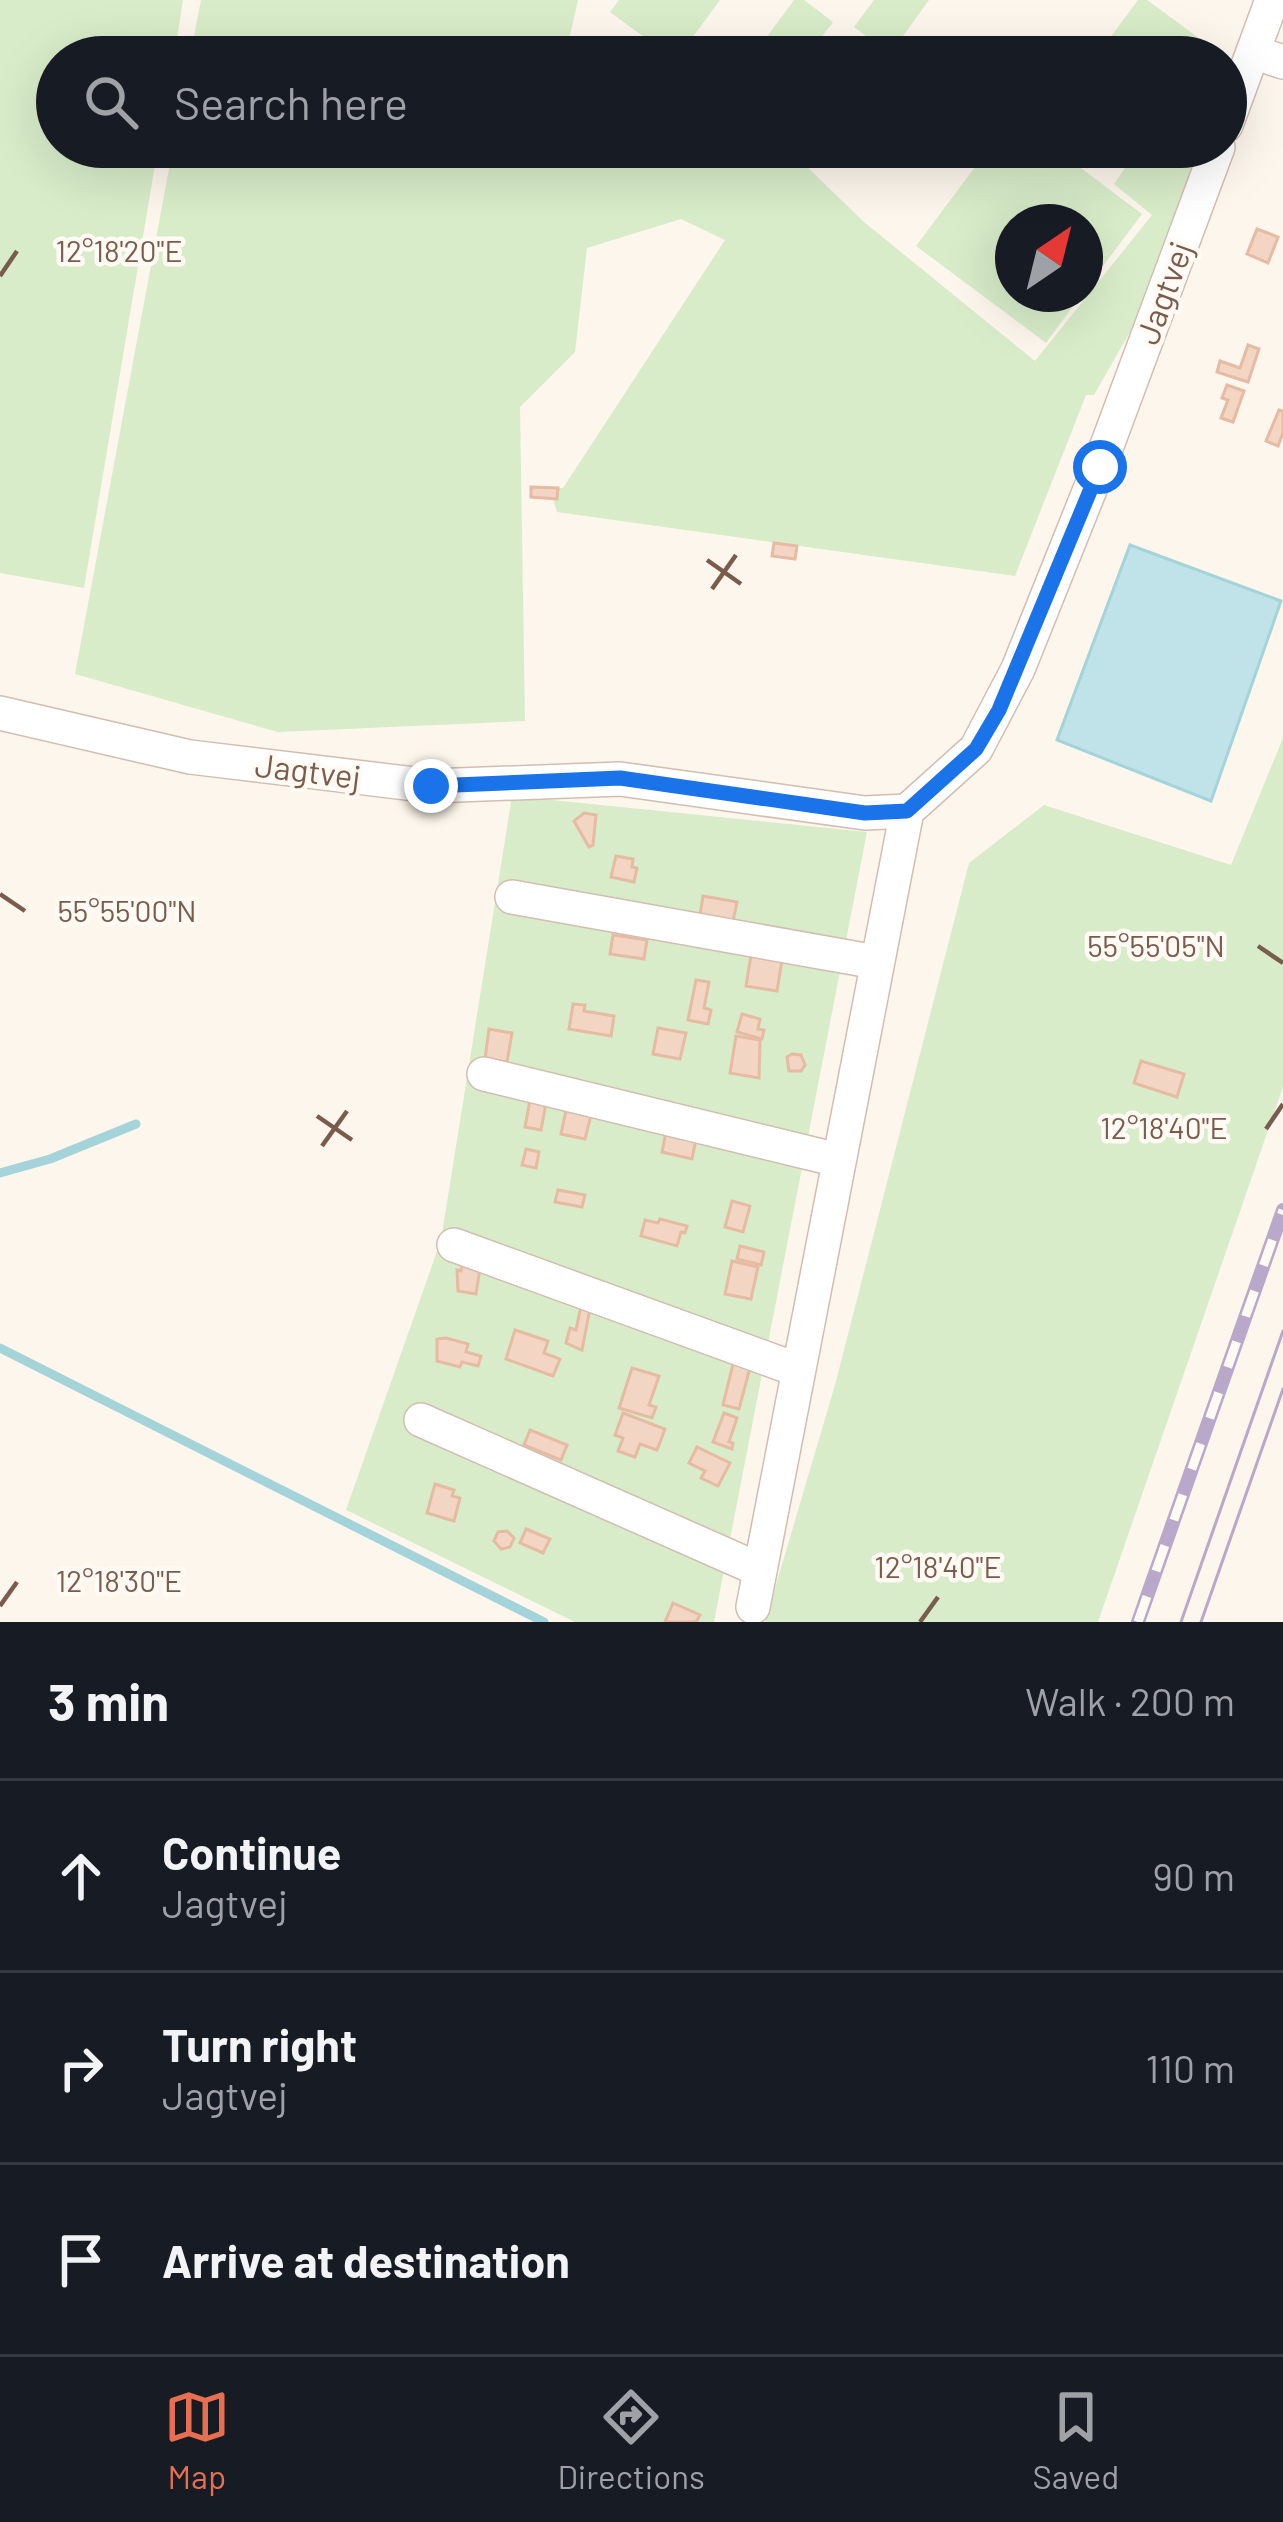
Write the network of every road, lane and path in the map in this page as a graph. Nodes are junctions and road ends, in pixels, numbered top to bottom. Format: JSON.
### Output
{"nodes":[{"id":1,"x":1272,"y":0,"type":"edge"},
{"id":2,"x":1268,"y":57,"type":"edge"},
{"id":3,"x":1247,"y":91,"type":"edge"},
{"id":4,"x":1210,"y":168,"type":"edge"},
{"id":5,"x":0,"y":713,"type":"edge"},
{"id":6,"x":907,"y":811,"type":"junction"},
{"id":7,"x":512,"y":897,"type":"dead end"},
{"id":8,"x":876,"y":962,"type":"junction"},
{"id":9,"x":484,"y":1074,"type":"dead end"},
{"id":10,"x":838,"y":1160,"type":"junction"},
{"id":11,"x":454,"y":1245,"type":"dead end"},
{"id":12,"x":798,"y":1370,"type":"junction"},
{"id":13,"x":421,"y":1420,"type":"dead end"},
{"id":14,"x":760,"y":1570,"type":"junction"},
{"id":15,"x":753,"y":1607,"type":"dead end"}],
"edges":[{"from":1,"to":2,"type":"street"},
{"from":2,"to":3,"type":"street"},
{"from":4,"to":6,"type":"street","name":"Jagtvej"},
{"from":5,"to":6,"type":"street","name":"Jagtvej"},
{"from":6,"to":8,"type":"street"},
{"from":7,"to":8,"type":"street"},
{"from":8,"to":10,"type":"street"},
{"from":9,"to":10,"type":"street"},
{"from":10,"to":12,"type":"street"},
{"from":11,"to":12,"type":"street"},
{"from":12,"to":14,"type":"street"},
{"from":13,"to":14,"type":"street"},
{"from":14,"to":15,"type":"street"}]}
